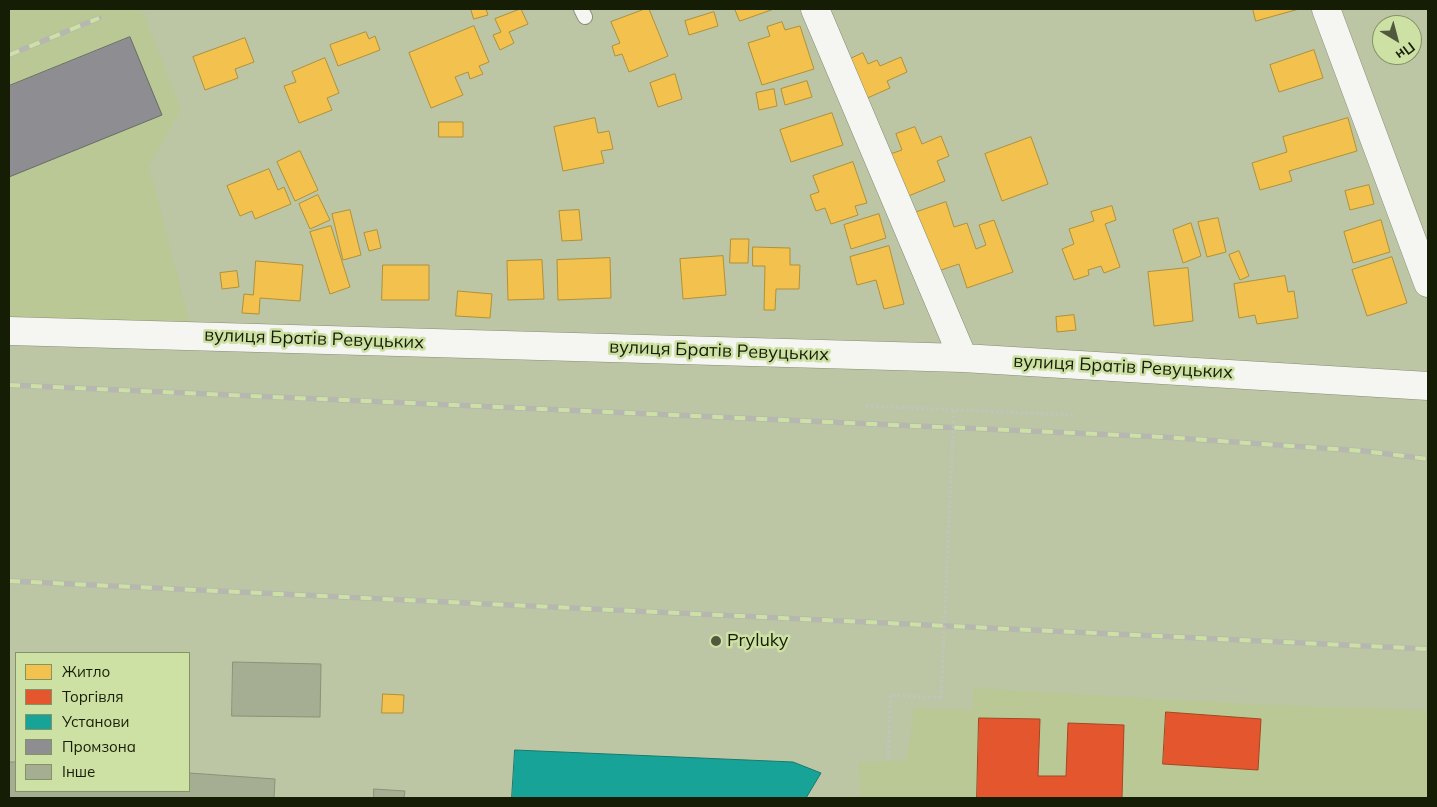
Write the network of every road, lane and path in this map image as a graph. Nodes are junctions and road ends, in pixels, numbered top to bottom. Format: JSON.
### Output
{"nodes":[{"id":1,"x":815,"y":9,"type":"edge"},
{"id":2,"x":1326,"y":9,"type":"edge"},
{"id":3,"x":1428,"y":283,"type":"edge"},
{"id":4,"x":9,"y":331,"type":"edge"},
{"id":5,"x":963,"y":358,"type":"junction"},
{"id":6,"x":1428,"y":386,"type":"edge"},
{"id":7,"x":866,"y":406,"type":"dead end"},
{"id":8,"x":954,"y":410,"type":"junction"},
{"id":9,"x":1073,"y":416,"type":"dead end"},
{"id":10,"x":888,"y":758,"type":"dead end"}],
"edges":[{"from":1,"to":5,"type":"street"},
{"from":2,"to":3,"type":"street"},
{"from":4,"to":5,"type":"street","name":"вулиця Братів Ревуцьких"},
{"from":5,"to":6,"type":"street","name":"вулиця Братів Ревуцьких"},
{"from":7,"to":8,"type":"path"},
{"from":8,"to":9,"type":"path"},
{"from":8,"to":10,"type":"path","bridge":true}]}
